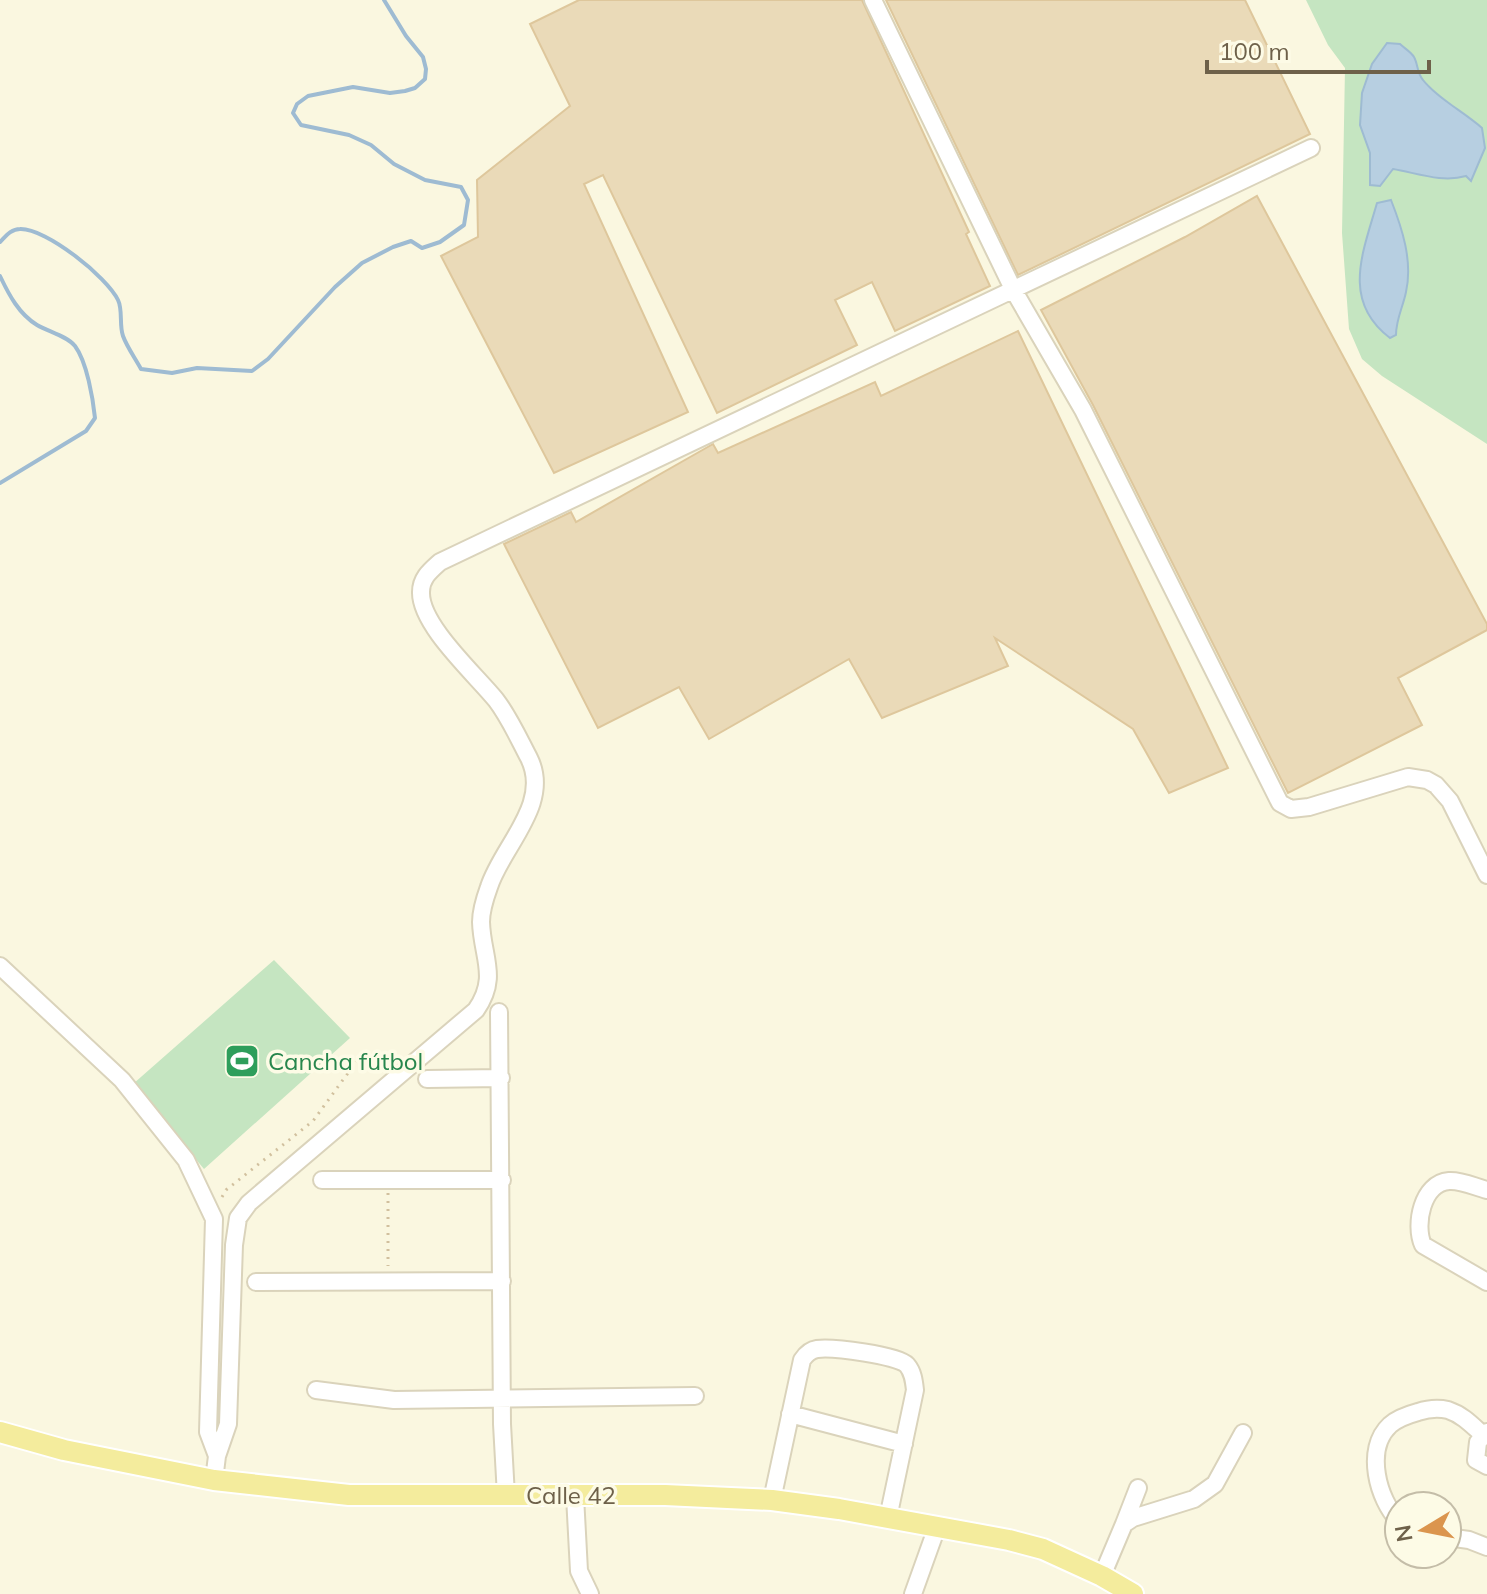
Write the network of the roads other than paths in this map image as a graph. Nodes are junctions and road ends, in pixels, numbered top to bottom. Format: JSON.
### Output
{"nodes":[{"id":1,"x":873,"y":0,"type":"edge"},
{"id":2,"x":1311,"y":148,"type":"dead end"},
{"id":3,"x":1014,"y":291,"type":"junction"},
{"id":4,"x":1487,"y":875,"type":"edge"},
{"id":5,"x":0,"y":966,"type":"edge"},
{"id":6,"x":499,"y":1012,"type":"dead end"},
{"id":7,"x":501,"y":1078,"type":"junction"},
{"id":8,"x":427,"y":1079,"type":"dead end"},
{"id":9,"x":322,"y":1180,"type":"dead end"},
{"id":10,"x":502,"y":1180,"type":"junction"},
{"id":11,"x":1487,"y":1190,"type":"edge"},
{"id":12,"x":502,"y":1281,"type":"junction"},
{"id":13,"x":256,"y":1282,"type":"dead end"},
{"id":14,"x":1487,"y":1282,"type":"edge"},
{"id":15,"x":316,"y":1390,"type":"dead end"},
{"id":16,"x":695,"y":1396,"type":"dead end"},
{"id":17,"x":502,"y":1398,"type":"junction"},
{"id":18,"x":790,"y":1414,"type":"junction"},
{"id":19,"x":0,"y":1432,"type":"edge"},
{"id":20,"x":1243,"y":1433,"type":"dead end"},
{"id":21,"x":1485,"y":1434,"type":"edge"},
{"id":22,"x":904,"y":1444,"type":"junction"},
{"id":23,"x":217,"y":1456,"type":"junction"},
{"id":24,"x":1487,"y":1466,"type":"edge"},
{"id":25,"x":214,"y":1480,"type":"junction"},
{"id":26,"x":1138,"y":1488,"type":"dead end"},
{"id":27,"x":506,"y":1496,"type":"junction"},
{"id":28,"x":575,"y":1496,"type":"junction"},
{"id":29,"x":1383,"y":1496,"type":"edge"},
{"id":30,"x":772,"y":1500,"type":"junction"},
{"id":31,"x":888,"y":1518,"type":"junction"},
{"id":32,"x":1124,"y":1524,"type":"junction"},
{"id":33,"x":937,"y":1527,"type":"junction"},
{"id":34,"x":1463,"y":1539,"type":"edge"},
{"id":35,"x":1487,"y":1547,"type":"edge"},
{"id":36,"x":1102,"y":1576,"type":"junction"},
{"id":37,"x":590,"y":1594,"type":"edge"},
{"id":38,"x":913,"y":1594,"type":"edge"},
{"id":39,"x":1133,"y":1594,"type":"edge"}],
"edges":[{"from":1,"to":3,"type":"street"},
{"from":2,"to":3,"type":"street"},
{"from":3,"to":4,"type":"street"},
{"from":3,"to":23,"type":"street"},
{"from":5,"to":23,"type":"street"},
{"from":6,"to":7,"type":"street"},
{"from":7,"to":8,"type":"street"},
{"from":7,"to":10,"type":"street"},
{"from":9,"to":10,"type":"street"},
{"from":10,"to":12,"type":"street"},
{"from":11,"to":14,"type":"street"},
{"from":12,"to":13,"type":"street"},
{"from":12,"to":17,"type":"street"},
{"from":15,"to":17,"type":"street"},
{"from":16,"to":17,"type":"street"},
{"from":17,"to":27,"type":"street"},
{"from":18,"to":22,"type":"street"},
{"from":18,"to":22,"type":"street"},
{"from":18,"to":30,"type":"street"},
{"from":19,"to":25,"type":"main road","name":"Calle 42"},
{"from":20,"to":32,"type":"street"},
{"from":21,"to":24,"type":"street"},
{"from":21,"to":29,"type":"street"},
{"from":22,"to":31,"type":"street"},
{"from":23,"to":25,"type":"street"},
{"from":25,"to":27,"type":"main road","name":"Calle 42"},
{"from":26,"to":32,"type":"street"},
{"from":27,"to":28,"type":"main road","name":"Calle 42"},
{"from":28,"to":30,"type":"main road","name":"Calle 42"},
{"from":28,"to":37,"type":"street"},
{"from":30,"to":31,"type":"main road","name":"Calle 42"},
{"from":31,"to":33,"type":"main road","name":"Calle 42"},
{"from":32,"to":36,"type":"street"},
{"from":33,"to":36,"type":"main road","name":"Calle 42"},
{"from":33,"to":38,"type":"street"},
{"from":34,"to":35,"type":"street"},
{"from":36,"to":39,"type":"main road","name":"Calle 42"}]}
